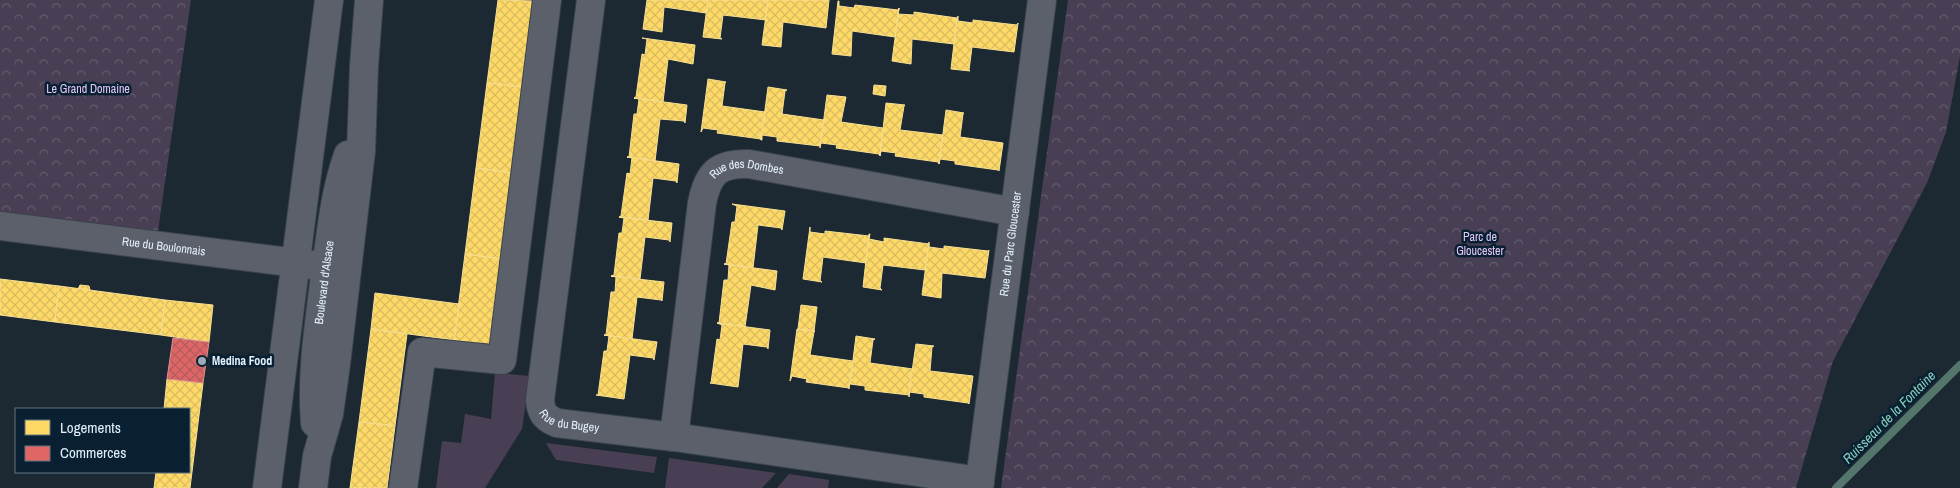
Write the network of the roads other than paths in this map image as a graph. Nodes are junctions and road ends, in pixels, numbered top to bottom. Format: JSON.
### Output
{"nodes":[{"id":1,"x":329,"y":0,"type":"edge"},
{"id":2,"x":370,"y":0,"type":"edge"},
{"id":3,"x":547,"y":0,"type":"edge"},
{"id":4,"x":591,"y":0,"type":"edge"},
{"id":5,"x":1042,"y":0,"type":"edge"},
{"id":6,"x":362,"y":113,"type":"junction"},
{"id":7,"x":1015,"y":212,"type":"junction"},
{"id":8,"x":0,"y":226,"type":"edge"},
{"id":9,"x":296,"y":262,"type":"junction"},
{"id":10,"x":326,"y":267,"type":"junction"},
{"id":11,"x":674,"y":437,"type":"junction"},
{"id":12,"x":317,"y":456,"type":"junction"},
{"id":13,"x":980,"y":484,"type":"edge"},
{"id":14,"x":267,"y":488,"type":"edge"},
{"id":15,"x":313,"y":488,"type":"edge"},
{"id":16,"x":403,"y":488,"type":"edge"}],
"edges":[{"from":1,"to":9,"type":"street"},
{"from":2,"to":6,"type":"street","name":"Boulevard d'Alsace"},
{"from":3,"to":16,"type":"street"},
{"from":4,"to":11,"type":"street","name":"Rue du Bugey"},
{"from":5,"to":7,"type":"street","name":"Rue du Parc Gloucester"},
{"from":6,"to":10,"type":"street","name":"Boulevard d'Alsace"},
{"from":6,"to":12,"type":"street","name":"Boulevard d'Alsace"},
{"from":7,"to":11,"type":"street","name":"Rue des Dombes"},
{"from":7,"to":13,"type":"street","name":"Rue du Parc Gloucester"},
{"from":8,"to":9,"type":"street","name":"Rue du Boulonnais"},
{"from":9,"to":10,"type":"street","name":"Rue du Boulonnais"},
{"from":9,"to":14,"type":"street"},
{"from":10,"to":12,"type":"street","name":"Boulevard d'Alsace"},
{"from":11,"to":13,"type":"street","name":"Rue du Bugey"},
{"from":12,"to":15,"type":"street","name":"Boulevard d'Alsace"}]}
